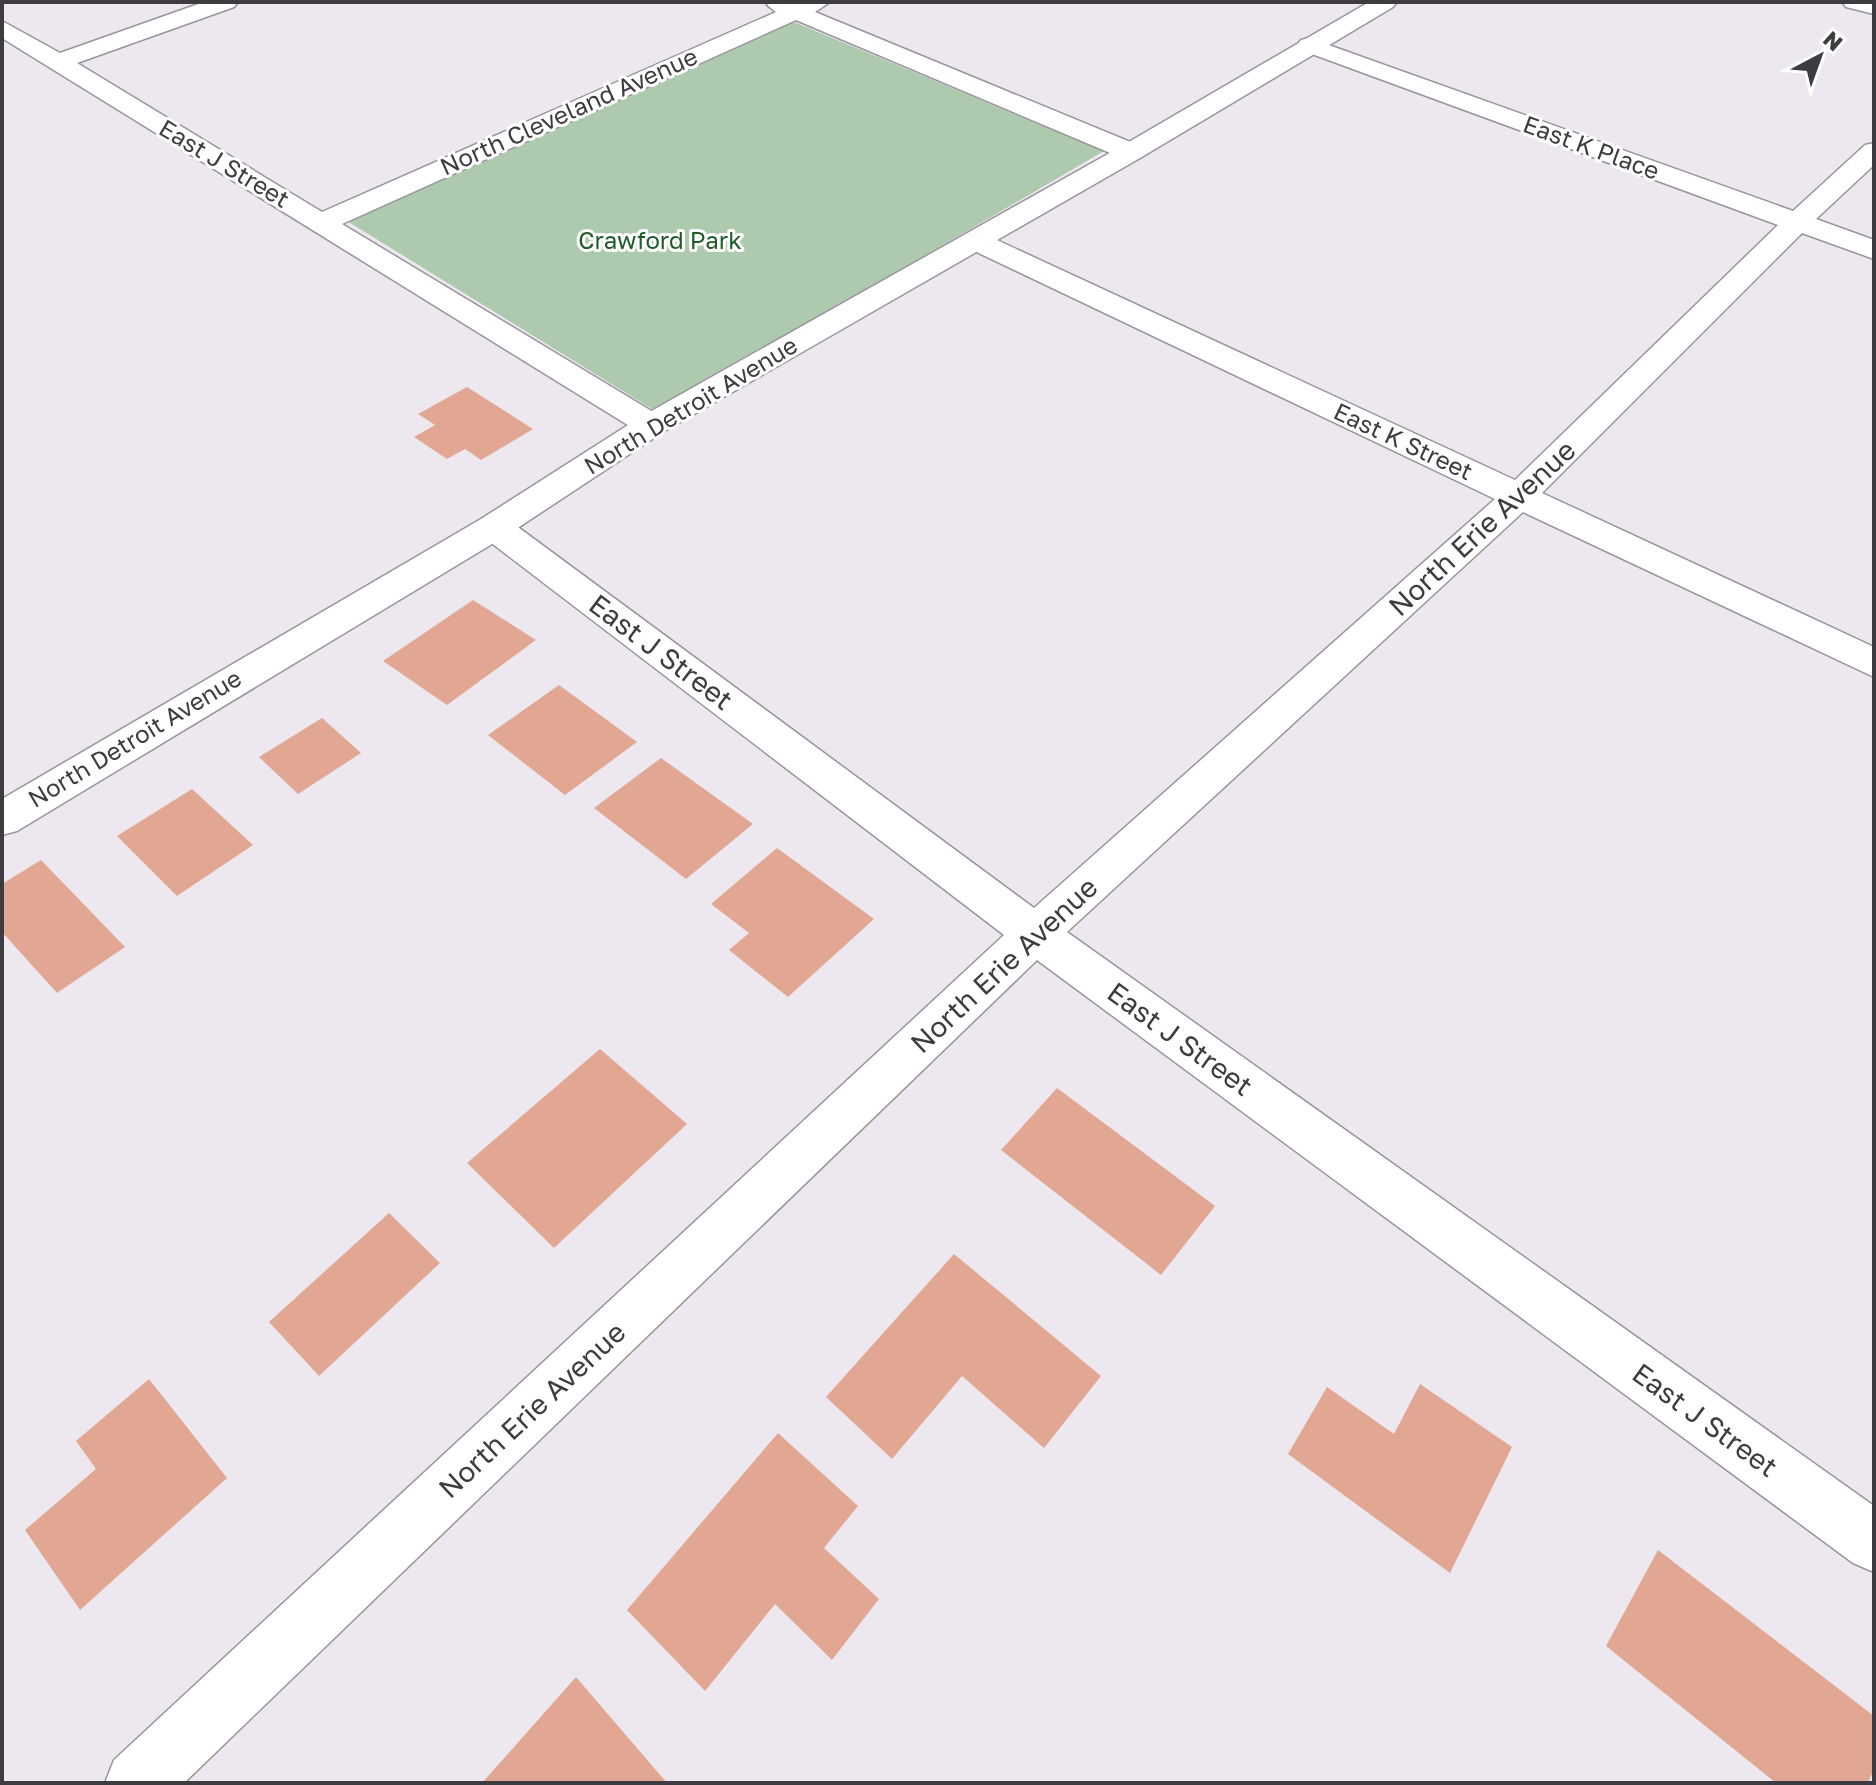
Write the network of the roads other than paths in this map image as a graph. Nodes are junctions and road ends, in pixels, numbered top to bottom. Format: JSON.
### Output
{"nodes":[{"id":1,"x":226,"y":2,"type":"edge"},
{"id":2,"x":1385,"y":2,"type":"edge"},
{"id":3,"x":1854,"y":2,"type":"edge"},
{"id":4,"x":794,"y":5,"type":"edge"},
{"id":5,"x":1874,"y":7,"type":"edge"},
{"id":6,"x":2,"y":28,"type":"edge"},
{"id":7,"x":1309,"y":45,"type":"junction"},
{"id":8,"x":57,"y":62,"type":"junction"},
{"id":9,"x":1874,"y":151,"type":"edge"},
{"id":10,"x":1131,"y":152,"type":"junction"},
{"id":11,"x":320,"y":223,"type":"junction"},
{"id":12,"x":1796,"y":223,"type":"junction"},
{"id":13,"x":976,"y":241,"type":"junction"},
{"id":14,"x":1874,"y":250,"type":"edge"},
{"id":15,"x":651,"y":425,"type":"junction"},
{"id":16,"x":1518,"y":497,"type":"junction"},
{"id":17,"x":494,"y":527,"type":"junction"},
{"id":18,"x":1874,"y":663,"type":"edge"},
{"id":19,"x":2,"y":819,"type":"edge"},
{"id":20,"x":1035,"y":934,"type":"junction"},
{"id":21,"x":1874,"y":1542,"type":"edge"},
{"id":22,"x":137,"y":1783,"type":"edge"}],
"edges":[{"from":1,"to":8,"type":"street"},
{"from":2,"to":7,"type":"street","name":"North Detroit Avenue"},
{"from":3,"to":5,"type":"street"},
{"from":4,"to":10,"type":"street"},
{"from":4,"to":11,"type":"street","name":"North Cleveland Avenue"},
{"from":6,"to":8,"type":"street","name":"East J Street"},
{"from":7,"to":10,"type":"street","name":"North Detroit Avenue"},
{"from":7,"to":12,"type":"street","name":"East K Place"},
{"from":8,"to":11,"type":"street","name":"East J Street"},
{"from":9,"to":12,"type":"street","name":"North Erie Avenue"},
{"from":10,"to":13,"type":"street","name":"North Detroit Avenue"},
{"from":11,"to":15,"type":"street","name":"East J Street"},
{"from":12,"to":14,"type":"street","name":"East K Place"},
{"from":12,"to":16,"type":"street","name":"North Erie Avenue"},
{"from":13,"to":15,"type":"street","name":"North Detroit Avenue"},
{"from":13,"to":16,"type":"street","name":"East K Street"},
{"from":15,"to":17,"type":"street","name":"North Detroit Avenue"},
{"from":16,"to":18,"type":"street","name":"East K Street"},
{"from":16,"to":20,"type":"street","name":"North Erie Avenue"},
{"from":17,"to":19,"type":"street","name":"North Detroit Avenue"},
{"from":17,"to":20,"type":"street","name":"East J Street"},
{"from":20,"to":21,"type":"street","name":"East J Street"},
{"from":20,"to":22,"type":"street","name":"North Erie Avenue"}]}
